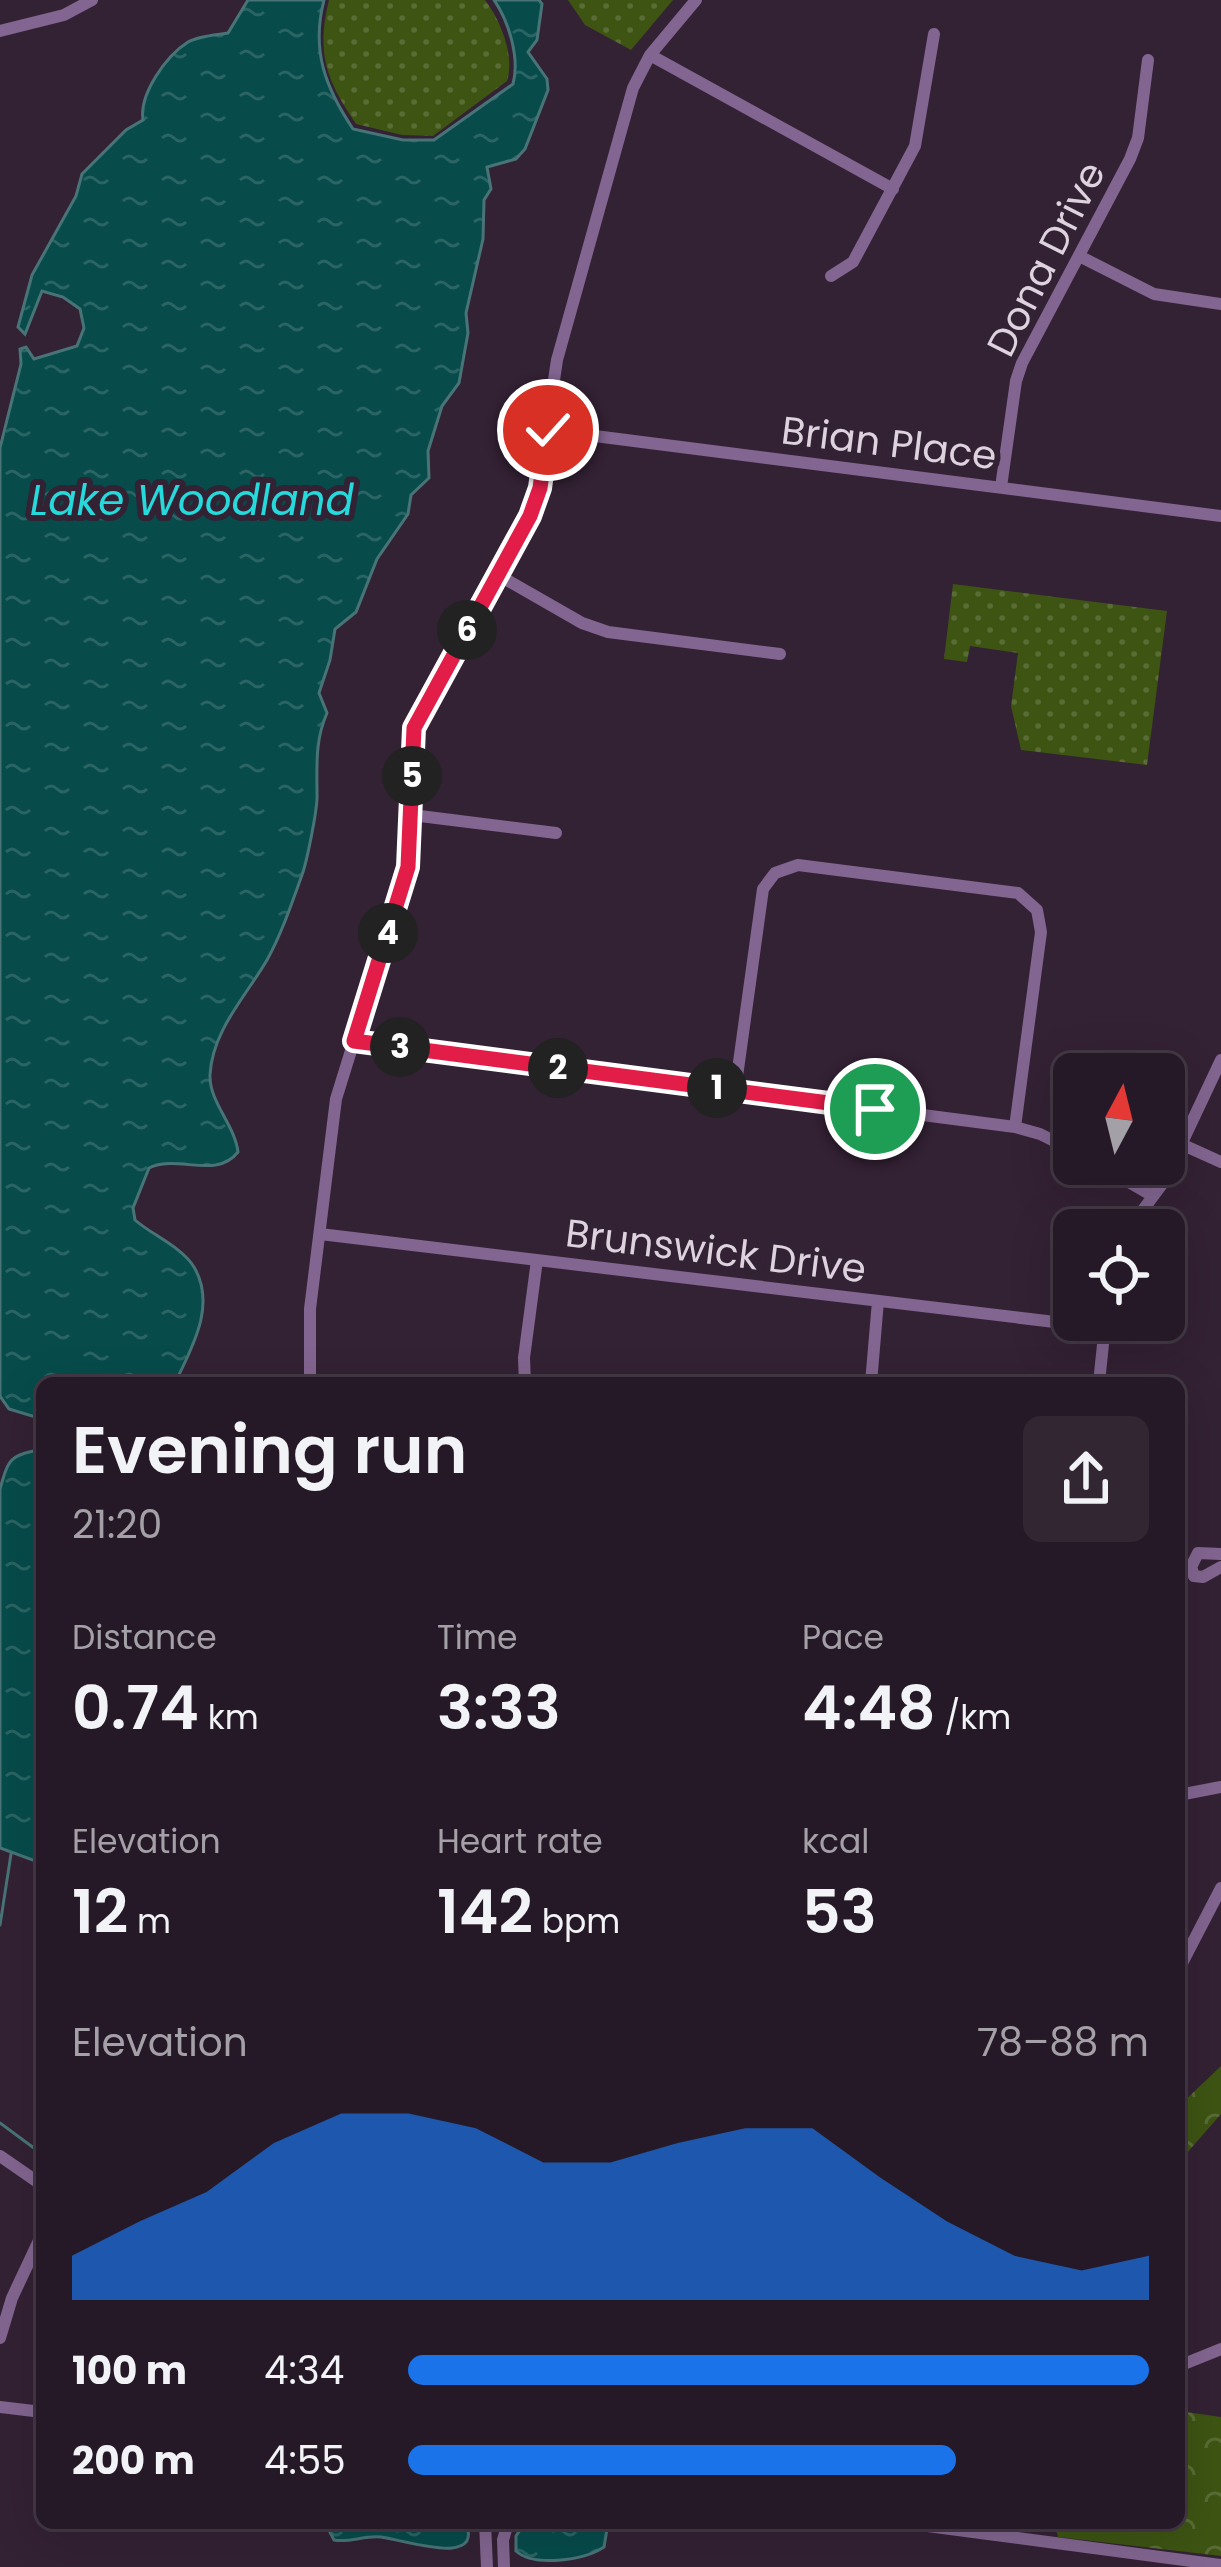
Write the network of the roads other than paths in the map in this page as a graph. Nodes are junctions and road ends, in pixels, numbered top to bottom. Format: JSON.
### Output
{"nodes":[{"id":1,"x":92,"y":0,"type":"edge"},
{"id":2,"x":696,"y":0,"type":"edge"},
{"id":3,"x":0,"y":31,"type":"edge"},
{"id":4,"x":934,"y":34,"type":"dead end"},
{"id":5,"x":650,"y":56,"type":"junction"},
{"id":6,"x":1148,"y":60,"type":"dead end"},
{"id":7,"x":892,"y":189,"type":"junction"},
{"id":8,"x":1078,"y":256,"type":"junction"},
{"id":9,"x":831,"y":276,"type":"dead end"},
{"id":10,"x":1221,"y":304,"type":"edge"},
{"id":11,"x":548,"y":430,"type":"junction"},
{"id":12,"x":1001,"y":487,"type":"junction"},
{"id":13,"x":1221,"y":516,"type":"edge"},
{"id":14,"x":498,"y":575,"type":"junction"},
{"id":15,"x":780,"y":655,"type":"dead end"},
{"id":16,"x":412,"y":815,"type":"junction"},
{"id":17,"x":556,"y":833,"type":"dead end"},
{"id":18,"x":354,"y":1041,"type":"junction"},
{"id":19,"x":1221,"y":1060,"type":"edge"},
{"id":20,"x":735,"y":1091,"type":"junction"},
{"id":21,"x":1016,"y":1127,"type":"junction"},
{"id":22,"x":1185,"y":1136,"type":"edge"},
{"id":23,"x":1053,"y":1140,"type":"edge"},
{"id":24,"x":1185,"y":1146,"type":"edge"},
{"id":25,"x":1221,"y":1162,"type":"edge"},
{"id":26,"x":1135,"y":1185,"type":"edge"},
{"id":27,"x":1160,"y":1185,"type":"edge"},
{"id":28,"x":1154,"y":1196,"type":"junction"},
{"id":29,"x":1144,"y":1209,"type":"edge"},
{"id":30,"x":320,"y":1234,"type":"junction"},
{"id":31,"x":537,"y":1260,"type":"junction"},
{"id":32,"x":878,"y":1300,"type":"junction"},
{"id":33,"x":1053,"y":1318,"type":"edge"},
{"id":34,"x":1104,"y":1341,"type":"edge"},
{"id":35,"x":310,"y":1377,"type":"edge"},
{"id":36,"x":525,"y":1377,"type":"edge"},
{"id":37,"x":872,"y":1377,"type":"edge"},
{"id":38,"x":1100,"y":1377,"type":"edge"},
{"id":39,"x":1221,"y":1555,"type":"edge"},
{"id":40,"x":1221,"y":1568,"type":"edge"},
{"id":41,"x":1221,"y":1787,"type":"edge"},
{"id":42,"x":1185,"y":1794,"type":"edge"},
{"id":43,"x":1221,"y":1888,"type":"edge"},
{"id":44,"x":1185,"y":1957,"type":"edge"},
{"id":45,"x":0,"y":2156,"type":"edge"},
{"id":46,"x":36,"y":2181,"type":"edge"},
{"id":47,"x":36,"y":2247,"type":"edge"},
{"id":48,"x":0,"y":2338,"type":"edge"},
{"id":49,"x":1221,"y":2349,"type":"edge"},
{"id":50,"x":1185,"y":2364,"type":"edge"},
{"id":51,"x":0,"y":2407,"type":"edge"},
{"id":52,"x":36,"y":2411,"type":"edge"},
{"id":53,"x":485,"y":2529,"type":"edge"},
{"id":54,"x":506,"y":2529,"type":"edge"},
{"id":55,"x":978,"y":2529,"type":"edge"},
{"id":56,"x":1221,"y":2565,"type":"edge"},
{"id":57,"x":487,"y":2567,"type":"edge"},
{"id":58,"x":504,"y":2567,"type":"edge"}],
"edges":[{"from":1,"to":3,"type":"street"},
{"from":2,"to":5,"type":"street"},
{"from":4,"to":7,"type":"street"},
{"from":5,"to":7,"type":"street"},
{"from":5,"to":11,"type":"street"},
{"from":6,"to":8,"type":"street","name":"Dona Drive"},
{"from":7,"to":9,"type":"street"},
{"from":8,"to":10,"type":"street"},
{"from":8,"to":12,"type":"street","name":"Dona Drive"},
{"from":11,"to":12,"type":"street","name":"Brian Place"},
{"from":11,"to":14,"type":"street"},
{"from":12,"to":13,"type":"street","name":"Brian Place"},
{"from":14,"to":15,"type":"street"},
{"from":14,"to":16,"type":"street"},
{"from":16,"to":17,"type":"street"},
{"from":16,"to":18,"type":"street"},
{"from":18,"to":20,"type":"street"},
{"from":18,"to":30,"type":"street"},
{"from":19,"to":22,"type":"street"},
{"from":20,"to":21,"type":"street"},
{"from":20,"to":21,"type":"street"},
{"from":21,"to":23,"type":"street"},
{"from":24,"to":25,"type":"street"},
{"from":26,"to":28,"type":"street"},
{"from":27,"to":28,"type":"street"},
{"from":28,"to":29,"type":"street"},
{"from":30,"to":31,"type":"street","name":"Brunswick Drive"},
{"from":30,"to":35,"type":"street"},
{"from":31,"to":32,"type":"street","name":"Brunswick Drive"},
{"from":31,"to":36,"type":"street"},
{"from":32,"to":33,"type":"street","name":"Brunswick Drive"},
{"from":32,"to":37,"type":"street"},
{"from":34,"to":38,"type":"street"},
{"from":39,"to":40,"type":"street"},
{"from":41,"to":42,"type":"street"},
{"from":43,"to":44,"type":"street"},
{"from":45,"to":46,"type":"street"},
{"from":47,"to":48,"type":"street"},
{"from":49,"to":50,"type":"street"},
{"from":51,"to":52,"type":"street"},
{"from":53,"to":57,"type":"street"},
{"from":54,"to":58,"type":"street"},
{"from":55,"to":56,"type":"street"}]}
